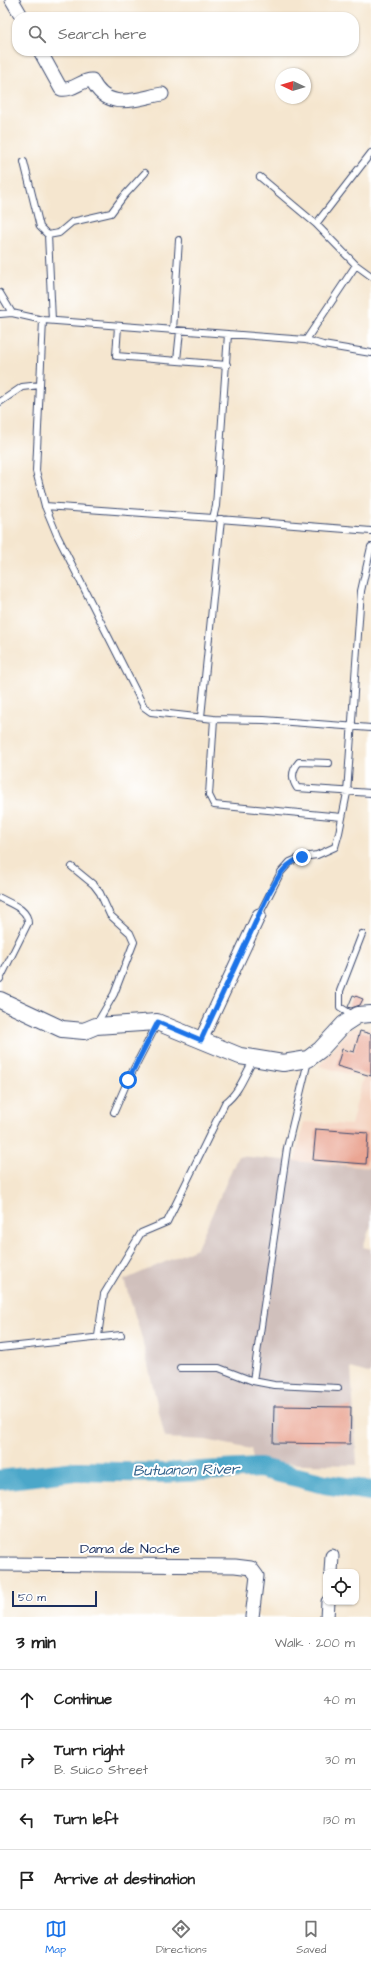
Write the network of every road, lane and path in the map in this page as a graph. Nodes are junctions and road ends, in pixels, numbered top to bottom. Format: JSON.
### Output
{"nodes":[{"id":1,"x":12,"y":0,"type":"edge"},
{"id":2,"x":19,"y":12,"type":"edge"},
{"id":3,"x":43,"y":56,"type":"edge"},
{"id":4,"x":162,"y":94,"type":"dead end"},
{"id":5,"x":371,"y":153,"type":"edge"},
{"id":6,"x":24,"y":162,"type":"dead end"},
{"id":7,"x":145,"y":173,"type":"dead end"},
{"id":8,"x":260,"y":177,"type":"dead end"},
{"id":9,"x":316,"y":224,"type":"junction"},
{"id":10,"x":48,"y":235,"type":"junction"},
{"id":11,"x":179,"y":240,"type":"dead end"},
{"id":12,"x":356,"y":265,"type":"junction"},
{"id":13,"x":371,"y":276,"type":"edge"},
{"id":14,"x":0,"y":293,"type":"edge"},
{"id":15,"x":12,"y":313,"type":"junction"},
{"id":16,"x":0,"y":314,"type":"edge"},
{"id":17,"x":44,"y":320,"type":"junction"},
{"id":18,"x":52,"y":320,"type":"junction"},
{"id":19,"x":118,"y":326,"type":"junction"},
{"id":20,"x":173,"y":330,"type":"junction"},
{"id":21,"x":180,"y":331,"type":"junction"},
{"id":22,"x":228,"y":334,"type":"junction"},
{"id":23,"x":306,"y":340,"type":"junction"},
{"id":24,"x":371,"y":352,"type":"edge"},
{"id":25,"x":177,"y":360,"type":"junction"},
{"id":26,"x":227,"y":364,"type":"junction"},
{"id":27,"x":40,"y":386,"type":"junction"},
{"id":28,"x":0,"y":402,"type":"edge"},
{"id":29,"x":46,"y":506,"type":"junction"},
{"id":30,"x":213,"y":518,"type":"junction"},
{"id":31,"x":221,"y":519,"type":"junction"},
{"id":32,"x":371,"y":530,"type":"edge"},
{"id":33,"x":371,"y":547,"type":"edge"},
{"id":34,"x":371,"y":551,"type":"edge"},
{"id":35,"x":201,"y":718,"type":"junction"},
{"id":36,"x":214,"y":719,"type":"junction"},
{"id":37,"x":352,"y":726,"type":"junction"},
{"id":38,"x":371,"y":728,"type":"edge"},
{"id":39,"x":329,"y":763,"type":"dead end"},
{"id":40,"x":347,"y":793,"type":"junction"},
{"id":41,"x":371,"y":793,"type":"edge"},
{"id":42,"x":342,"y":817,"type":"junction"},
{"id":43,"x":72,"y":867,"type":"dead end"},
{"id":44,"x":0,"y":898,"type":"edge"},
{"id":45,"x":259,"y":915,"type":"joint"},
{"id":46,"x":362,"y":934,"type":"dead end"},
{"id":47,"x":0,"y":979,"type":"edge"},
{"id":48,"x":0,"y":1000,"type":"edge"},
{"id":49,"x":371,"y":1014,"type":"edge"},
{"id":50,"x":355,"y":1017,"type":"junction"},
{"id":51,"x":158,"y":1022,"type":"junction"},
{"id":52,"x":96,"y":1026,"type":"junction"},
{"id":53,"x":201,"y":1040,"type":"junction"},
{"id":54,"x":254,"y":1058,"type":"junction"},
{"id":55,"x":308,"y":1059,"type":"junction"},
{"id":56,"x":114,"y":1112,"type":"dead end"},
{"id":57,"x":121,"y":1335,"type":"dead end"},
{"id":58,"x":98,"y":1336,"type":"junction"},
{"id":59,"x":0,"y":1348,"type":"edge"},
{"id":60,"x":180,"y":1368,"type":"dead end"},
{"id":61,"x":253,"y":1381,"type":"junction"},
{"id":62,"x":338,"y":1388,"type":"dead end"},
{"id":63,"x":332,"y":1556,"type":"dead end"},
{"id":64,"x":0,"y":1564,"type":"edge"},
{"id":65,"x":331,"y":1569,"type":"edge"},
{"id":66,"x":328,"y":1605,"type":"edge"},
{"id":67,"x":252,"y":1617,"type":"edge"},
{"id":68,"x":327,"y":1617,"type":"edge"}],
"edges":[{"from":1,"to":2,"type":"street"},
{"from":3,"to":4,"type":"street"},
{"from":5,"to":9,"type":"lane"},
{"from":6,"to":10,"type":"lane"},
{"from":7,"to":10,"type":"lane"},
{"from":8,"to":9,"type":"lane"},
{"from":9,"to":12,"type":"lane"},
{"from":10,"to":18,"type":"lane"},
{"from":11,"to":20,"type":"lane"},
{"from":12,"to":13,"type":"lane"},
{"from":12,"to":23,"type":"lane"},
{"from":14,"to":15,"type":"lane"},
{"from":15,"to":16,"type":"lane"},
{"from":15,"to":17,"type":"lane"},
{"from":17,"to":18,"type":"lane"},
{"from":17,"to":27,"type":"lane"},
{"from":18,"to":19,"type":"lane"},
{"from":19,"to":20,"type":"lane"},
{"from":19,"to":25,"type":"lane"},
{"from":20,"to":21,"type":"lane"},
{"from":21,"to":22,"type":"lane"},
{"from":21,"to":25,"type":"lane"},
{"from":22,"to":23,"type":"lane"},
{"from":22,"to":26,"type":"lane"},
{"from":23,"to":24,"type":"lane"},
{"from":25,"to":26,"type":"lane"},
{"from":26,"to":30,"type":"lane"},
{"from":27,"to":28,"type":"lane"},
{"from":27,"to":29,"type":"lane"},
{"from":29,"to":30,"type":"lane"},
{"from":29,"to":35,"type":"lane"},
{"from":30,"to":31,"type":"lane"},
{"from":31,"to":32,"type":"lane"},
{"from":31,"to":35,"type":"lane"},
{"from":33,"to":34,"type":"lane"},
{"from":34,"to":37,"type":"lane"},
{"from":35,"to":36,"type":"lane"},
{"from":36,"to":37,"type":"lane"},
{"from":36,"to":42,"type":"lane"},
{"from":37,"to":38,"type":"lane"},
{"from":37,"to":40,"type":"lane"},
{"from":39,"to":40,"type":"lane"},
{"from":40,"to":41,"type":"lane"},
{"from":40,"to":42,"type":"lane"},
{"from":42,"to":45,"type":"lane"},
{"from":43,"to":52,"type":"lane"},
{"from":44,"to":47,"type":"lane"},
{"from":45,"to":53,"type":"street"},
{"from":46,"to":50,"type":"lane"},
{"from":48,"to":52,"type":"street"},
{"from":49,"to":50,"type":"street"},
{"from":50,"to":55,"type":"street"},
{"from":51,"to":52,"type":"street"},
{"from":51,"to":53,"type":"street"},
{"from":51,"to":56,"type":"lane"},
{"from":53,"to":54,"type":"street"},
{"from":54,"to":55,"type":"street"},
{"from":54,"to":58,"type":"lane"},
{"from":55,"to":61,"type":"lane"},
{"from":57,"to":58,"type":"lane"},
{"from":58,"to":59,"type":"lane"},
{"from":60,"to":61,"type":"lane"},
{"from":61,"to":62,"type":"lane"},
{"from":63,"to":65,"type":"street"},
{"from":64,"to":67,"type":"street","name":"Dama de Noche"},
{"from":66,"to":68,"type":"street"}]}
